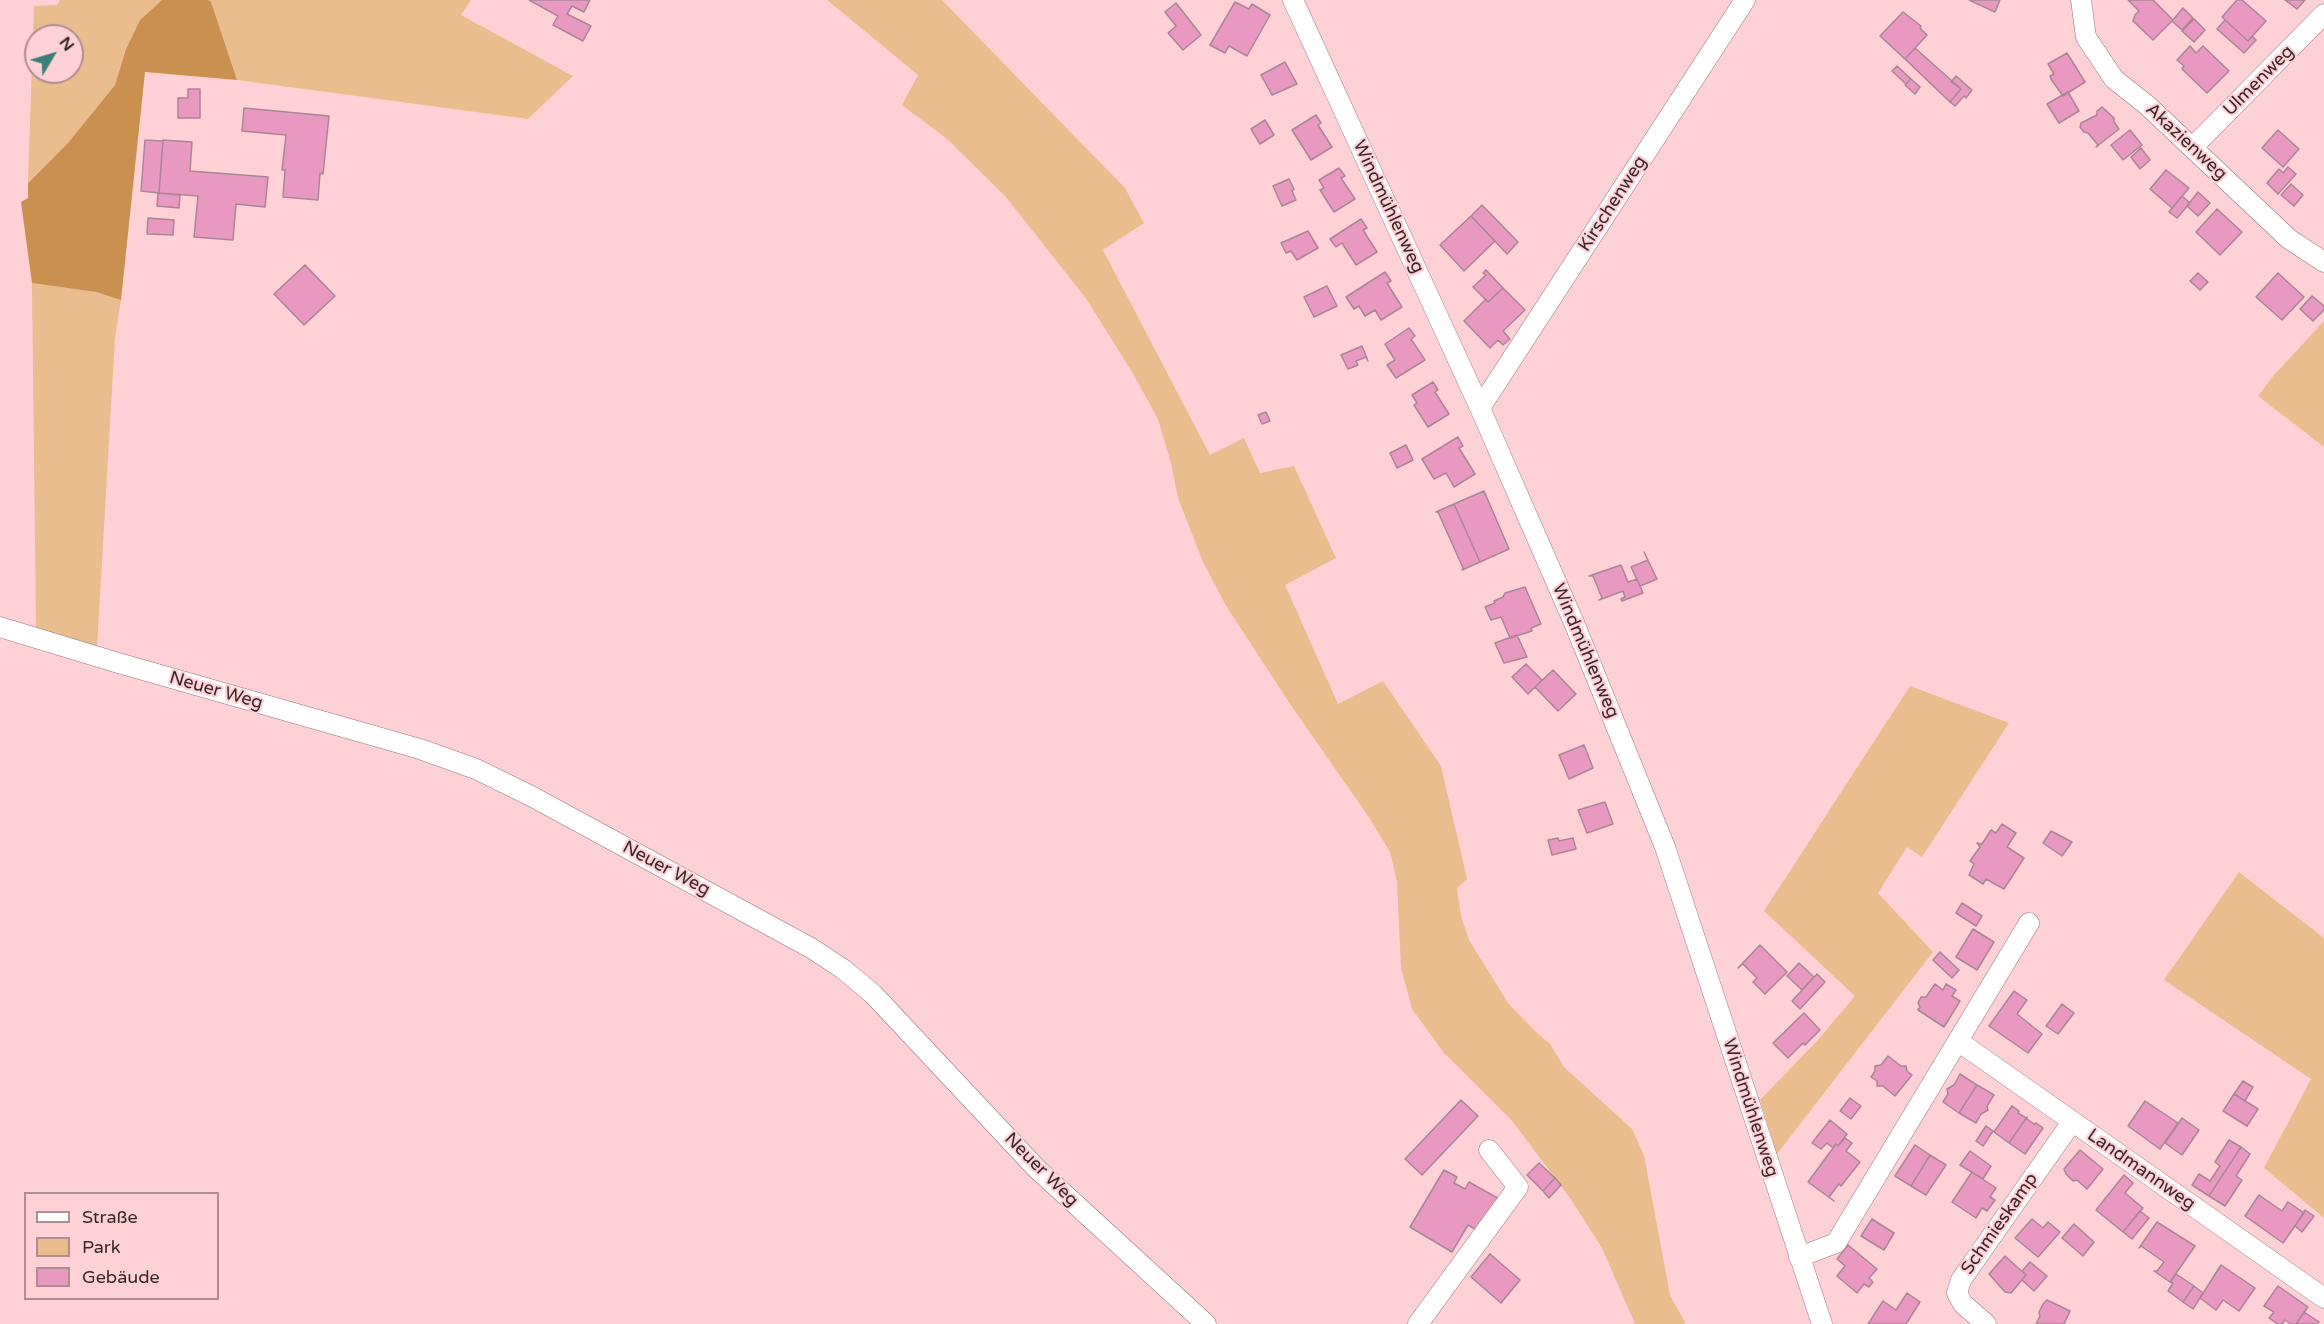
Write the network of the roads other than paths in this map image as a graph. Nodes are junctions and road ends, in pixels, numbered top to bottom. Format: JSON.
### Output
{"nodes":[{"id":1,"x":1293,"y":0,"type":"edge"},
{"id":2,"x":1745,"y":0,"type":"edge"},
{"id":3,"x":2081,"y":0,"type":"edge"},
{"id":4,"x":2324,"y":14,"type":"edge"},
{"id":5,"x":2317,"y":35,"type":"edge"},
{"id":6,"x":2193,"y":147,"type":"junction"},
{"id":7,"x":2324,"y":262,"type":"edge"},
{"id":8,"x":1480,"y":408,"type":"junction"},
{"id":9,"x":0,"y":627,"type":"edge"},
{"id":10,"x":2029,"y":923,"type":"dead end"},
{"id":11,"x":1958,"y":1041,"type":"junction"},
{"id":12,"x":2072,"y":1122,"type":"junction"},
{"id":13,"x":1489,"y":1150,"type":"dead end"},
{"id":14,"x":1799,"y":1257,"type":"junction"},
{"id":15,"x":2324,"y":1298,"type":"edge"},
{"id":16,"x":1206,"y":1324,"type":"edge"},
{"id":17,"x":1418,"y":1324,"type":"edge"},
{"id":18,"x":1822,"y":1324,"type":"edge"},
{"id":19,"x":1986,"y":1324,"type":"edge"}],
"edges":[{"from":1,"to":8,"type":"street","name":"Windmühlenweg"},
{"from":2,"to":8,"type":"street","name":"Kirschenweg"},
{"from":3,"to":6,"type":"street","name":"Akazienweg"},
{"from":4,"to":5,"type":"street","name":"Ulmenweg"},
{"from":5,"to":6,"type":"street","name":"Ulmenweg"},
{"from":6,"to":7,"type":"street","name":"Akazienweg"},
{"from":8,"to":14,"type":"street","name":"Windmühlenweg"},
{"from":9,"to":16,"type":"street","name":"Neuer Weg"},
{"from":10,"to":11,"type":"street"},
{"from":11,"to":12,"type":"street","name":"Landmannweg"},
{"from":11,"to":14,"type":"street"},
{"from":12,"to":15,"type":"street","name":"Landmannweg"},
{"from":12,"to":19,"type":"street","name":"Schmieskamp"},
{"from":13,"to":17,"type":"street"},
{"from":14,"to":18,"type":"street","name":"Windmühlenweg"}]}
